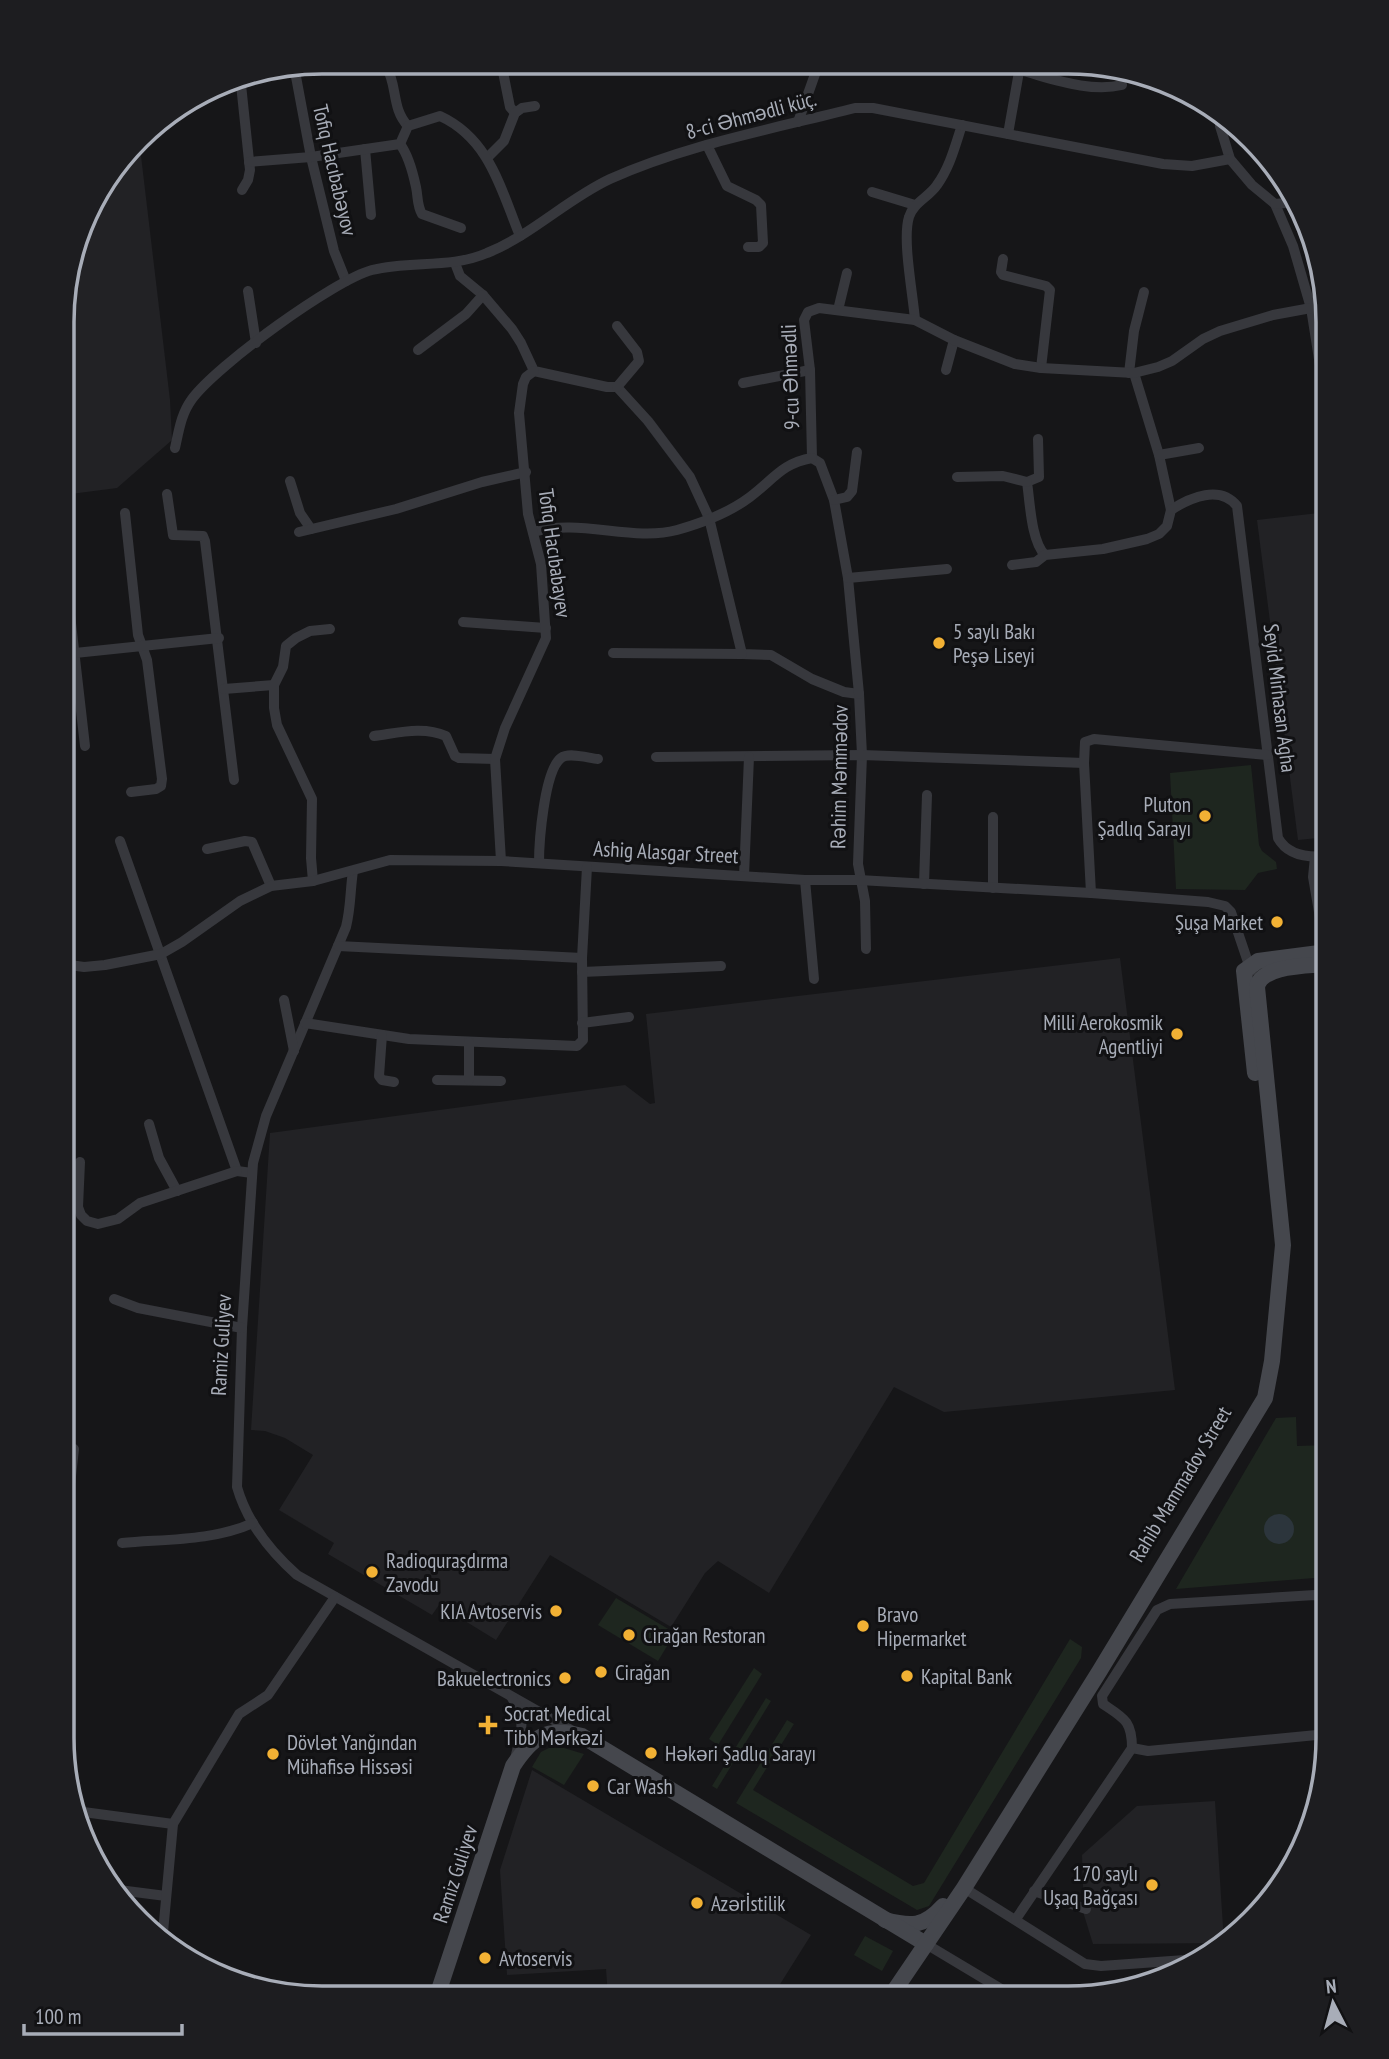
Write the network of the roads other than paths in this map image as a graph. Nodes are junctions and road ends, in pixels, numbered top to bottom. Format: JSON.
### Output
{"nodes":[{"id":1,"x":390,"y":74,"type":"edge"},
{"id":2,"x":503,"y":74,"type":"edge"},
{"id":3,"x":815,"y":74,"type":"edge"},
{"id":4,"x":1019,"y":74,"type":"edge"},
{"id":5,"x":1046,"y":74,"type":"edge"},
{"id":6,"x":296,"y":75,"type":"edge"},
{"id":7,"x":1122,"y":85,"type":"dead end"},
{"id":8,"x":241,"y":87,"type":"edge"},
{"id":9,"x":535,"y":106,"type":"dead end"},
{"id":10,"x":515,"y":113,"type":"junction"},
{"id":11,"x":798,"y":122,"type":"junction"},
{"id":12,"x":962,"y":125,"type":"junction"},
{"id":13,"x":408,"y":127,"type":"junction"},
{"id":14,"x":1222,"y":128,"type":"edge"},
{"id":15,"x":1008,"y":134,"type":"junction"},
{"id":16,"x":400,"y":144,"type":"junction"},
{"id":17,"x":707,"y":145,"type":"junction"},
{"id":18,"x":365,"y":149,"type":"junction"},
{"id":19,"x":311,"y":157,"type":"junction"},
{"id":20,"x":488,"y":157,"type":"junction"},
{"id":21,"x":1230,"y":159,"type":"junction"},
{"id":22,"x":249,"y":162,"type":"junction"},
{"id":23,"x":242,"y":190,"type":"dead end"},
{"id":24,"x":872,"y":192,"type":"dead end"},
{"id":25,"x":1285,"y":203,"type":"edge"},
{"id":26,"x":1275,"y":204,"type":"junction"},
{"id":27,"x":915,"y":205,"type":"junction"},
{"id":28,"x":371,"y":215,"type":"dead end"},
{"id":29,"x":461,"y":228,"type":"dead end"},
{"id":30,"x":520,"y":236,"type":"junction"},
{"id":31,"x":748,"y":247,"type":"dead end"},
{"id":32,"x":1003,"y":259,"type":"dead end"},
{"id":33,"x":455,"y":263,"type":"junction"},
{"id":34,"x":847,"y":274,"type":"dead end"},
{"id":35,"x":346,"y":281,"type":"junction"},
{"id":36,"x":248,"y":290,"type":"dead end"},
{"id":37,"x":1144,"y":292,"type":"dead end"},
{"id":38,"x":483,"y":295,"type":"junction"},
{"id":39,"x":1311,"y":308,"type":"junction"},
{"id":40,"x":838,"y":310,"type":"junction"},
{"id":41,"x":915,"y":320,"type":"junction"},
{"id":42,"x":617,"y":326,"type":"dead end"},
{"id":43,"x":954,"y":340,"type":"junction"},
{"id":44,"x":1316,"y":340,"type":"edge"},
{"id":45,"x":256,"y":343,"type":"junction"},
{"id":46,"x":418,"y":350,"type":"dead end"},
{"id":47,"x":1041,"y":368,"type":"junction"},
{"id":48,"x":810,"y":370,"type":"junction"},
{"id":49,"x":946,"y":370,"type":"dead end"},
{"id":50,"x":534,"y":371,"type":"junction"},
{"id":51,"x":1132,"y":373,"type":"junction"},
{"id":52,"x":743,"y":383,"type":"dead end"},
{"id":53,"x":617,"y":387,"type":"junction"},
{"id":54,"x":1038,"y":439,"type":"dead end"},
{"id":55,"x":175,"y":448,"type":"dead end"},
{"id":56,"x":1199,"y":448,"type":"dead end"},
{"id":57,"x":857,"y":452,"type":"dead end"},
{"id":58,"x":1159,"y":455,"type":"junction"},
{"id":59,"x":812,"y":458,"type":"junction"},
{"id":60,"x":526,"y":472,"type":"junction"},
{"id":61,"x":957,"y":477,"type":"dead end"},
{"id":62,"x":290,"y":481,"type":"dead end"},
{"id":63,"x":1027,"y":482,"type":"junction"},
{"id":64,"x":167,"y":494,"type":"dead end"},
{"id":65,"x":834,"y":500,"type":"junction"},
{"id":66,"x":1171,"y":510,"type":"junction"},
{"id":67,"x":125,"y":513,"type":"dead end"},
{"id":68,"x":709,"y":518,"type":"junction"},
{"id":69,"x":311,"y":529,"type":"junction"},
{"id":70,"x":299,"y":532,"type":"dead end"},
{"id":71,"x":533,"y":532,"type":"junction"},
{"id":72,"x":1045,"y":555,"type":"junction"},
{"id":73,"x":1012,"y":565,"type":"dead end"},
{"id":74,"x":947,"y":569,"type":"dead end"},
{"id":75,"x":848,"y":578,"type":"junction"},
{"id":76,"x":463,"y":622,"type":"dead end"},
{"id":77,"x":546,"y":628,"type":"junction"},
{"id":78,"x":330,"y":629,"type":"dead end"},
{"id":79,"x":219,"y":638,"type":"junction"},
{"id":80,"x":142,"y":646,"type":"junction"},
{"id":81,"x":74,"y":647,"type":"edge"},
{"id":82,"x":75,"y":653,"type":"junction"},
{"id":83,"x":613,"y":653,"type":"dead end"},
{"id":84,"x":742,"y":654,"type":"junction"},
{"id":85,"x":274,"y":685,"type":"junction"},
{"id":86,"x":224,"y":689,"type":"junction"},
{"id":87,"x":859,"y":694,"type":"junction"},
{"id":88,"x":374,"y":736,"type":"dead end"},
{"id":89,"x":85,"y":746,"type":"dead end"},
{"id":90,"x":862,"y":755,"type":"junction"},
{"id":91,"x":1267,"y":755,"type":"junction"},
{"id":92,"x":656,"y":757,"type":"dead end"},
{"id":93,"x":749,"y":757,"type":"junction"},
{"id":94,"x":495,"y":759,"type":"junction"},
{"id":95,"x":598,"y":759,"type":"dead end"},
{"id":96,"x":1084,"y":763,"type":"junction"},
{"id":97,"x":234,"y":779,"type":"dead end"},
{"id":98,"x":131,"y":792,"type":"dead end"},
{"id":99,"x":927,"y":794,"type":"dead end"},
{"id":100,"x":993,"y":817,"type":"dead end"},
{"id":101,"x":120,"y":841,"type":"dead end"},
{"id":102,"x":207,"y":849,"type":"dead end"},
{"id":103,"x":1315,"y":858,"type":"joint"},
{"id":104,"x":501,"y":861,"type":"junction"},
{"id":105,"x":539,"y":863,"type":"junction"},
{"id":106,"x":587,"y":867,"type":"junction"},
{"id":107,"x":353,"y":871,"type":"junction"},
{"id":108,"x":744,"y":876,"type":"junction"},
{"id":109,"x":805,"y":880,"type":"junction"},
{"id":110,"x":859,"y":880,"type":"junction"},
{"id":111,"x":313,"y":881,"type":"junction"},
{"id":112,"x":924,"y":884,"type":"junction"},
{"id":113,"x":271,"y":886,"type":"junction"},
{"id":114,"x":993,"y":888,"type":"junction"},
{"id":115,"x":1091,"y":893,"type":"junction"},
{"id":116,"x":1316,"y":894,"type":"edge"},
{"id":117,"x":338,"y":946,"type":"junction"},
{"id":118,"x":866,"y":949,"type":"dead end"},
{"id":119,"x":161,"y":954,"type":"junction"},
{"id":120,"x":582,"y":958,"type":"junction"},
{"id":121,"x":1316,"y":958,"type":"edge"},
{"id":122,"x":1316,"y":961,"type":"edge"},
{"id":123,"x":74,"y":965,"type":"edge"},
{"id":124,"x":721,"y":966,"type":"dead end"},
{"id":125,"x":1248,"y":967,"type":"junction"},
{"id":126,"x":582,"y":972,"type":"junction"},
{"id":127,"x":1262,"y":976,"type":"junction"},
{"id":128,"x":814,"y":979,"type":"dead end"},
{"id":129,"x":284,"y":1000,"type":"dead end"},
{"id":130,"x":629,"y":1017,"type":"dead end"},
{"id":131,"x":305,"y":1023,"type":"junction"},
{"id":132,"x":582,"y":1023,"type":"junction"},
{"id":133,"x":382,"y":1035,"type":"junction"},
{"id":134,"x":469,"y":1042,"type":"junction"},
{"id":135,"x":294,"y":1051,"type":"junction"},
{"id":136,"x":437,"y":1080,"type":"dead end"},
{"id":137,"x":468,"y":1080,"type":"junction"},
{"id":138,"x":501,"y":1081,"type":"dead end"},
{"id":139,"x":394,"y":1082,"type":"dead end"},
{"id":140,"x":149,"y":1125,"type":"dead end"},
{"id":141,"x":80,"y":1162,"type":"dead end"},
{"id":142,"x":237,"y":1171,"type":"junction"},
{"id":143,"x":252,"y":1173,"type":"junction"},
{"id":144,"x":177,"y":1191,"type":"junction"},
{"id":145,"x":1279,"y":1234,"type":"junction"},
{"id":146,"x":114,"y":1298,"type":"dead end"},
{"id":147,"x":242,"y":1328,"type":"junction"},
{"id":148,"x":1261,"y":1397,"type":"junction"},
{"id":149,"x":253,"y":1523,"type":"junction"},
{"id":150,"x":122,"y":1543,"type":"dead end"},
{"id":151,"x":1316,"y":1596,"type":"edge"},
{"id":152,"x":335,"y":1597,"type":"junction"},
{"id":153,"x":1106,"y":1675,"type":"junction"},
{"id":154,"x":511,"y":1695,"type":"junction"},
{"id":155,"x":1316,"y":1735,"type":"edge"},
{"id":156,"x":582,"y":1736,"type":"junction"},
{"id":157,"x":1132,"y":1748,"type":"junction"},
{"id":158,"x":513,"y":1766,"type":"junction"},
{"id":159,"x":86,"y":1812,"type":"edge"},
{"id":160,"x":173,"y":1824,"type":"junction"},
{"id":161,"x":964,"y":1888,"type":"junction"},
{"id":162,"x":127,"y":1891,"type":"edge"},
{"id":163,"x":1034,"y":1891,"type":"junction"},
{"id":164,"x":166,"y":1896,"type":"junction"},
{"id":165,"x":1086,"y":1909,"type":"dead end"},
{"id":166,"x":1016,"y":1919,"type":"junction"},
{"id":167,"x":885,"y":1920,"type":"junction"},
{"id":168,"x":163,"y":1928,"type":"edge"},
{"id":169,"x":926,"y":1944,"type":"junction"},
{"id":170,"x":1176,"y":1961,"type":"edge"},
{"id":171,"x":440,"y":1986,"type":"edge"},
{"id":172,"x":897,"y":1986,"type":"edge"},
{"id":173,"x":996,"y":1986,"type":"edge"}],
"edges":[{"from":1,"to":13,"type":"street"},
{"from":2,"to":10,"type":"street"},
{"from":3,"to":11,"type":"street"},
{"from":4,"to":15,"type":"street"},
{"from":5,"to":7,"type":"street"},
{"from":6,"to":19,"type":"street","name":"Tofiq Hacıbabəyov"},
{"from":8,"to":22,"type":"street"},
{"from":9,"to":10,"type":"street"},
{"from":10,"to":20,"type":"street"},
{"from":11,"to":12,"type":"street","name":"8-ci Əhmədli küç."},
{"from":11,"to":17,"type":"street","name":"8-ci Əhmədli küç."},
{"from":12,"to":15,"type":"street","name":"8-ci Əhmədli küç."},
{"from":12,"to":27,"type":"street"},
{"from":13,"to":16,"type":"street"},
{"from":13,"to":20,"type":"street"},
{"from":14,"to":21,"type":"street"},
{"from":15,"to":21,"type":"street","name":"8-ci Əhmədli küç."},
{"from":16,"to":18,"type":"street"},
{"from":16,"to":29,"type":"street"},
{"from":17,"to":30,"type":"street","name":"8-ci Əhmədli küç."},
{"from":17,"to":31,"type":"street"},
{"from":18,"to":19,"type":"street"},
{"from":18,"to":28,"type":"street"},
{"from":19,"to":22,"type":"street"},
{"from":19,"to":35,"type":"street","name":"Tofiq Hacıbabəyov"},
{"from":20,"to":30,"type":"street"},
{"from":21,"to":26,"type":"street"},
{"from":22,"to":23,"type":"street"},
{"from":24,"to":27,"type":"street"},
{"from":25,"to":26,"type":"street"},
{"from":26,"to":39,"type":"street"},
{"from":27,"to":41,"type":"street"},
{"from":30,"to":33,"type":"street","name":"8-ci Əhmədli küç."},
{"from":32,"to":47,"type":"street"},
{"from":33,"to":35,"type":"street","name":"8-ci Əhmədli küç."},
{"from":33,"to":38,"type":"street"},
{"from":34,"to":40,"type":"street"},
{"from":35,"to":45,"type":"street","name":"8-ci Əhmədli küç."},
{"from":36,"to":45,"type":"street"},
{"from":37,"to":51,"type":"street"},
{"from":38,"to":46,"type":"street"},
{"from":38,"to":50,"type":"street"},
{"from":39,"to":44,"type":"street"},
{"from":39,"to":51,"type":"street","name":"9-cu Əhmədli"},
{"from":40,"to":41,"type":"street","name":"9-cu Əhmədli"},
{"from":40,"to":48,"type":"street","name":"9-cu Əhmədli"},
{"from":41,"to":43,"type":"street","name":"9-cu Əhmədli"},
{"from":42,"to":53,"type":"street"},
{"from":43,"to":47,"type":"street","name":"9-cu Əhmədli"},
{"from":43,"to":49,"type":"street"},
{"from":45,"to":55,"type":"street","name":"8-ci Əhmədli küç."},
{"from":47,"to":51,"type":"street","name":"9-cu Əhmədli"},
{"from":48,"to":52,"type":"street"},
{"from":48,"to":59,"type":"street","name":"9-cu Əhmədli"},
{"from":50,"to":53,"type":"street"},
{"from":50,"to":60,"type":"street","name":"Tofiq Hacıbabayev"},
{"from":51,"to":58,"type":"street"},
{"from":53,"to":68,"type":"street"},
{"from":54,"to":63,"type":"street"},
{"from":56,"to":58,"type":"street"},
{"from":57,"to":65,"type":"street"},
{"from":58,"to":66,"type":"street"},
{"from":59,"to":65,"type":"street"},
{"from":59,"to":68,"type":"street","name":"9-cu Əhmədli"},
{"from":60,"to":69,"type":"street"},
{"from":60,"to":71,"type":"street","name":"Tofiq Hacıbabayev"},
{"from":61,"to":63,"type":"street"},
{"from":62,"to":69,"type":"street"},
{"from":63,"to":72,"type":"street"},
{"from":64,"to":79,"type":"street"},
{"from":65,"to":75,"type":"street"},
{"from":66,"to":72,"type":"street"},
{"from":66,"to":91,"type":"street","name":"Seyid Mirhasan Agha"},
{"from":67,"to":80,"type":"street"},
{"from":68,"to":71,"type":"street","name":"9-cu Əhmədli"},
{"from":68,"to":84,"type":"street"},
{"from":69,"to":70,"type":"street"},
{"from":71,"to":77,"type":"street","name":"Tofiq Hacıbabayev"},
{"from":72,"to":73,"type":"street"},
{"from":74,"to":75,"type":"street"},
{"from":75,"to":87,"type":"street"},
{"from":76,"to":77,"type":"street"},
{"from":77,"to":94,"type":"street","name":"Tofiq Hacıbabayev"},
{"from":78,"to":85,"type":"street"},
{"from":79,"to":80,"type":"street"},
{"from":79,"to":86,"type":"street"},
{"from":80,"to":82,"type":"street"},
{"from":80,"to":98,"type":"street"},
{"from":81,"to":82,"type":"street"},
{"from":82,"to":89,"type":"street"},
{"from":83,"to":84,"type":"street","name":"Rəhim Məmmədov"},
{"from":84,"to":87,"type":"street","name":"Rəhim Məmmədov"},
{"from":85,"to":86,"type":"street"},
{"from":85,"to":111,"type":"street"},
{"from":86,"to":97,"type":"street"},
{"from":87,"to":90,"type":"street","name":"Rəhim Məmmədov"},
{"from":88,"to":94,"type":"street"},
{"from":90,"to":93,"type":"street"},
{"from":90,"to":96,"type":"street"},
{"from":90,"to":110,"type":"street","name":"Rəhim Məmmədov"},
{"from":91,"to":96,"type":"street"},
{"from":91,"to":103,"type":"street","name":"Seyid Mirhasan Agha"},
{"from":92,"to":93,"type":"street"},
{"from":93,"to":108,"type":"street"},
{"from":94,"to":104,"type":"street","name":"Tofiq Hacıbabayev"},
{"from":95,"to":105,"type":"street"},
{"from":96,"to":115,"type":"street"},
{"from":99,"to":112,"type":"street"},
{"from":100,"to":114,"type":"street"},
{"from":101,"to":119,"type":"street"},
{"from":102,"to":113,"type":"street"},
{"from":103,"to":116,"type":"street"},
{"from":104,"to":105,"type":"street","name":"Ashig Alasgar Street"},
{"from":104,"to":107,"type":"street","name":"Ashig Alasgar Street"},
{"from":105,"to":106,"type":"street","name":"Ashig Alasgar Street"},
{"from":106,"to":108,"type":"street","name":"Ashig Alasgar Street"},
{"from":106,"to":120,"type":"street"},
{"from":107,"to":111,"type":"street","name":"Ashig Alasgar Street"},
{"from":107,"to":117,"type":"street","name":"Ramiz Guliyev"},
{"from":108,"to":109,"type":"street","name":"Ashig Alasgar Street"},
{"from":109,"to":110,"type":"street","name":"Ashig Alasgar Street"},
{"from":109,"to":128,"type":"street"},
{"from":110,"to":112,"type":"street","name":"Ashig Alasgar Street"},
{"from":110,"to":118,"type":"street","name":"Rəhim Məmmədov"},
{"from":111,"to":113,"type":"street","name":"Ashig Alasgar Street"},
{"from":112,"to":114,"type":"street","name":"Ashig Alasgar Street"},
{"from":113,"to":119,"type":"street","name":"Ashig Alasgar Street"},
{"from":114,"to":115,"type":"street","name":"Ashig Alasgar Street"},
{"from":115,"to":125,"type":"street","name":"Ashig Alasgar Street"},
{"from":117,"to":120,"type":"street"},
{"from":117,"to":131,"type":"street","name":"Ramiz Guliyev"},
{"from":119,"to":123,"type":"street","name":"Ashig Alasgar Street"},
{"from":119,"to":142,"type":"street"},
{"from":120,"to":126,"type":"street"},
{"from":121,"to":125,"type":"main road"},
{"from":122,"to":127,"type":"main road"},
{"from":124,"to":126,"type":"street"},
{"from":125,"to":127,"type":"street"},
{"from":125,"to":145,"type":"main road","name":"Rahib Mammadov Street"},
{"from":126,"to":132,"type":"street"},
{"from":127,"to":145,"type":"main road","name":"Rahib Mammadov Street"},
{"from":129,"to":135,"type":"street"},
{"from":130,"to":132,"type":"street"},
{"from":131,"to":133,"type":"street"},
{"from":131,"to":135,"type":"street","name":"Ramiz Guliyev"},
{"from":132,"to":134,"type":"street"},
{"from":133,"to":134,"type":"street"},
{"from":133,"to":139,"type":"street"},
{"from":134,"to":137,"type":"street"},
{"from":135,"to":143,"type":"street","name":"Ramiz Guliyev"},
{"from":136,"to":137,"type":"street"},
{"from":137,"to":138,"type":"street"},
{"from":140,"to":144,"type":"street"},
{"from":141,"to":144,"type":"street"},
{"from":142,"to":143,"type":"street"},
{"from":142,"to":144,"type":"street"},
{"from":143,"to":147,"type":"street","name":"Ramiz Guliyev"},
{"from":145,"to":148,"type":"main road","name":"Rahib Mammadov Street"},
{"from":146,"to":147,"type":"street"},
{"from":147,"to":149,"type":"street","name":"Ramiz Guliyev"},
{"from":148,"to":153,"type":"main road","name":"Rahib Mammadov Street"},
{"from":148,"to":167,"type":"main road","name":"Rahib Mammadov Street"},
{"from":149,"to":150,"type":"street"},
{"from":149,"to":152,"type":"street","name":"Ramiz Guliyev"},
{"from":151,"to":153,"type":"street"},
{"from":152,"to":154,"type":"street","name":"Ramiz Guliyev"},
{"from":152,"to":160,"type":"street"},
{"from":153,"to":157,"type":"street"},
{"from":153,"to":161,"type":"main road","name":"Rahib Mammadov Street"},
{"from":154,"to":156,"type":"street","name":"Ramiz Guliyev"},
{"from":154,"to":158,"type":"street"},
{"from":155,"to":157,"type":"street"},
{"from":156,"to":158,"type":"main road"},
{"from":156,"to":167,"type":"main road"},
{"from":157,"to":163,"type":"street"},
{"from":158,"to":171,"type":"main road","name":"Ramiz Guliyev"},
{"from":159,"to":160,"type":"street"},
{"from":160,"to":164,"type":"street"},
{"from":161,"to":166,"type":"street"},
{"from":161,"to":169,"type":"main road","name":"Rahib Mammadov Street"},
{"from":162,"to":164,"type":"street"},
{"from":163,"to":165,"type":"street"},
{"from":163,"to":166,"type":"street"},
{"from":164,"to":168,"type":"street"},
{"from":166,"to":170,"type":"street"},
{"from":167,"to":169,"type":"main road"},
{"from":169,"to":172,"type":"main road","name":"Rahib Mammadov Street"},
{"from":169,"to":173,"type":"street"}]}
